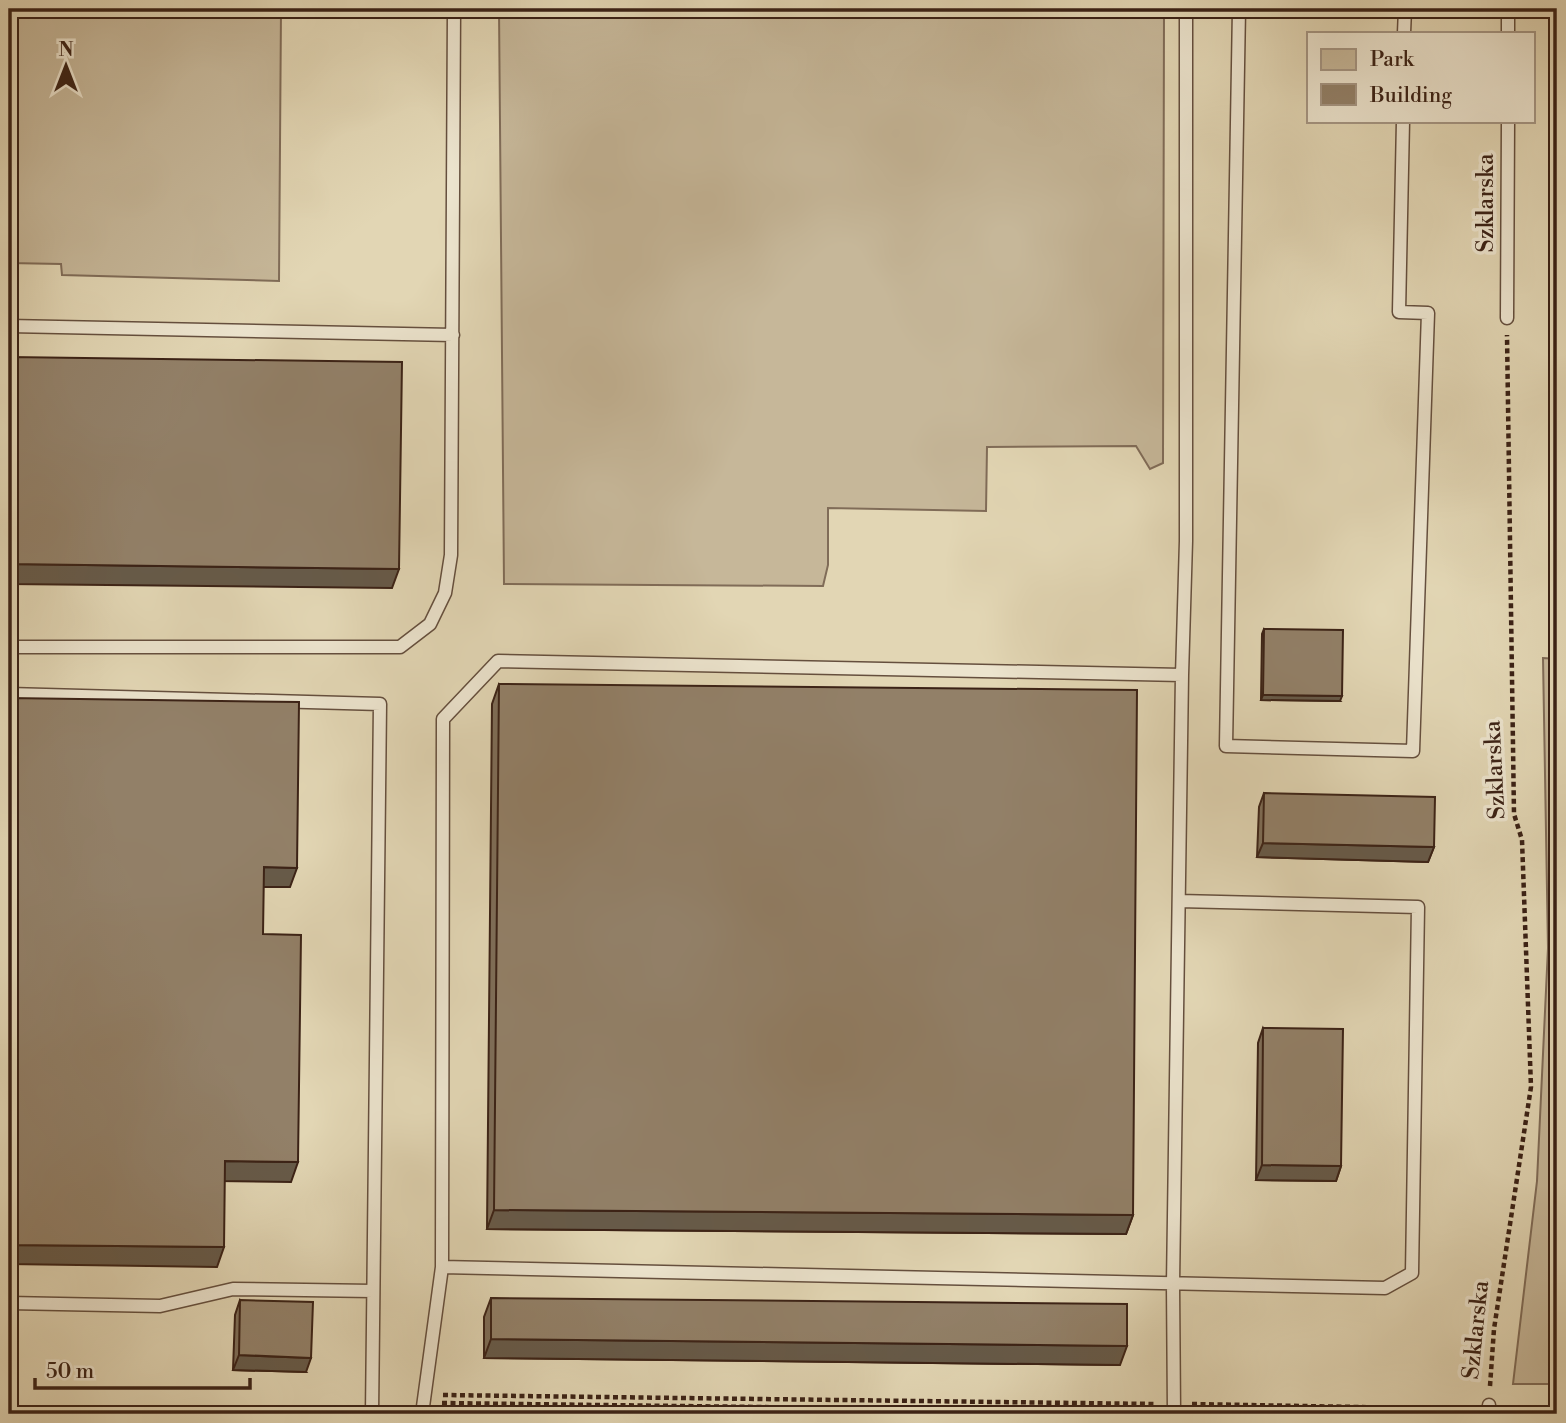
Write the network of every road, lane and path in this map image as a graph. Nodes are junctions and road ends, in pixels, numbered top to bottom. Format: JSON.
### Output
{"nodes":[{"id":1,"x":454,"y":9,"type":"edge"},
{"id":2,"x":1186,"y":9,"type":"edge"},
{"id":3,"x":1239,"y":9,"type":"edge"},
{"id":4,"x":1405,"y":9,"type":"edge"},
{"id":5,"x":1508,"y":9,"type":"edge"},
{"id":6,"x":1404,"y":32,"type":"edge"},
{"id":7,"x":1508,"y":32,"type":"edge"},
{"id":8,"x":1403,"y":122,"type":"edge"},
{"id":9,"x":1508,"y":122,"type":"edge"},
{"id":10,"x":1507,"y":318,"type":"joint"},
{"id":11,"x":9,"y":326,"type":"edge"},
{"id":12,"x":453,"y":335,"type":"junction"},
{"id":13,"x":9,"y":647,"type":"edge"},
{"id":14,"x":1182,"y":675,"type":"junction"},
{"id":15,"x":9,"y":694,"type":"edge"},
{"id":16,"x":1179,"y":901,"type":"junction"},
{"id":17,"x":442,"y":1267,"type":"junction"},
{"id":18,"x":1173,"y":1283,"type":"junction"},
{"id":19,"x":373,"y":1291,"type":"junction"},
{"id":20,"x":9,"y":1303,"type":"edge"},
{"id":21,"x":424,"y":1404,"type":"edge"},
{"id":22,"x":1489,"y":1409,"type":"edge"},
{"id":23,"x":1174,"y":1410,"type":"edge"},
{"id":24,"x":1557,"y":1410,"type":"edge"},
{"id":25,"x":372,"y":1414,"type":"edge"},
{"id":26,"x":1303,"y":1414,"type":"edge"}],
"edges":[{"from":1,"to":12,"type":"lane"},
{"from":2,"to":14,"type":"lane"},
{"from":3,"to":8,"type":"lane"},
{"from":4,"to":6,"type":"lane"},
{"from":5,"to":7,"type":"lane"},
{"from":9,"to":10,"type":"lane","name":"Szklarska"},
{"from":10,"to":22,"type":"path","name":"Szklarska"},
{"from":11,"to":12,"type":"lane"},
{"from":12,"to":13,"type":"lane"},
{"from":14,"to":16,"type":"lane"},
{"from":14,"to":17,"type":"lane"},
{"from":15,"to":19,"type":"lane"},
{"from":16,"to":18,"type":"lane"},
{"from":16,"to":18,"type":"lane"},
{"from":17,"to":18,"type":"lane"},
{"from":17,"to":21,"type":"lane"},
{"from":18,"to":23,"type":"lane"},
{"from":19,"to":20,"type":"lane"},
{"from":19,"to":25,"type":"lane"},
{"from":21,"to":23,"type":"path"},
{"from":22,"to":23,"type":"path"},
{"from":22,"to":24,"type":"path"},
{"from":23,"to":26,"type":"path"}]}
